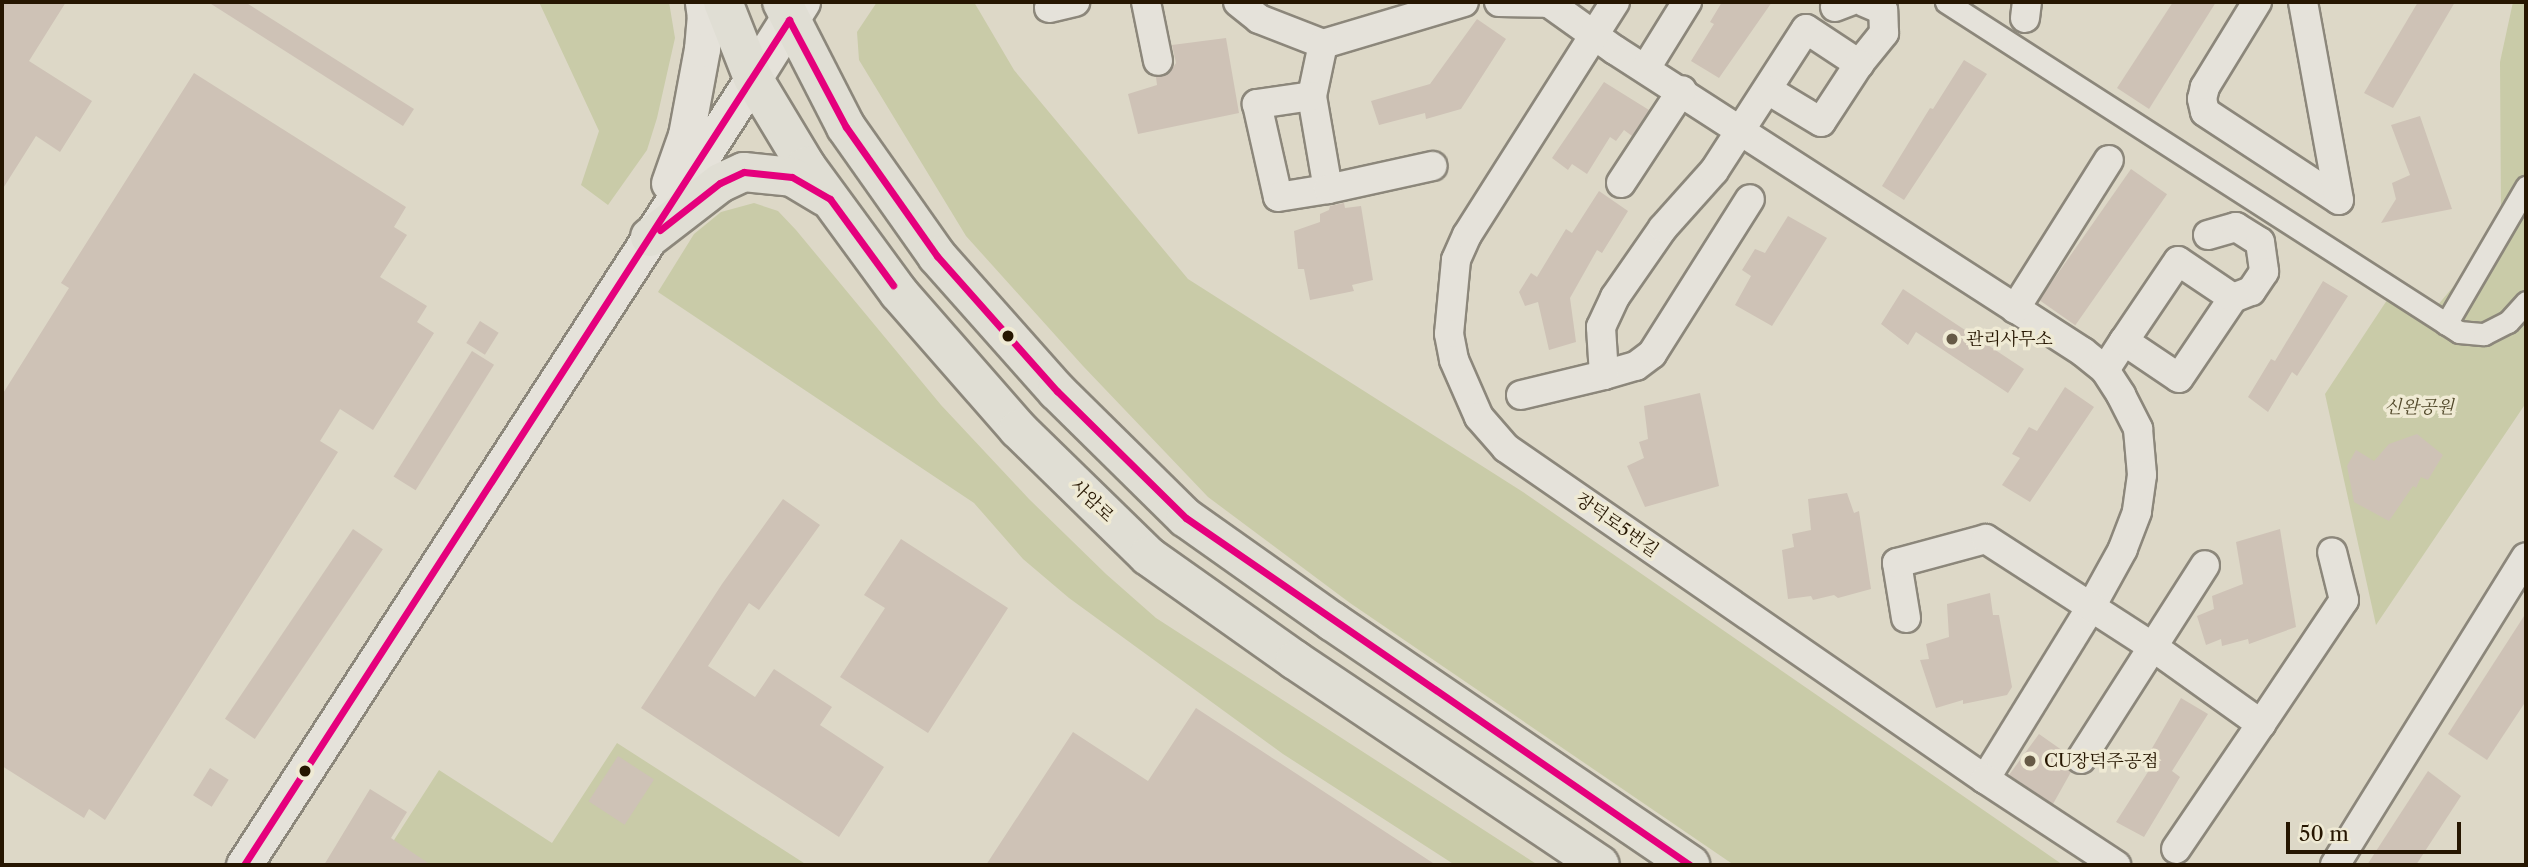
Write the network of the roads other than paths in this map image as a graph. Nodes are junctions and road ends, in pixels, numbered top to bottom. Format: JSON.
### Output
{"nodes":[{"id":1,"x":703,"y":2,"type":"edge"},
{"id":2,"x":723,"y":2,"type":"edge"},
{"id":3,"x":1146,"y":2,"type":"edge"},
{"id":4,"x":1238,"y":2,"type":"edge"},
{"id":5,"x":1464,"y":2,"type":"edge"},
{"id":6,"x":1506,"y":2,"type":"edge"},
{"id":7,"x":1615,"y":2,"type":"edge"},
{"id":8,"x":1687,"y":2,"type":"edge"},
{"id":9,"x":1864,"y":2,"type":"edge"},
{"id":10,"x":1946,"y":2,"type":"edge"},
{"id":11,"x":2257,"y":2,"type":"edge"},
{"id":12,"x":2303,"y":2,"type":"edge"},
{"id":13,"x":791,"y":8,"type":"edge"},
{"id":14,"x":1594,"y":35,"type":"junction"},
{"id":15,"x":1323,"y":44,"type":"junction"},
{"id":16,"x":1158,"y":61,"type":"dead end"},
{"id":17,"x":1858,"y":64,"type":"junction"},
{"id":18,"x":1646,"y":68,"type":"junction"},
{"id":19,"x":753,"y":78,"type":"junction"},
{"id":20,"x":1682,"y":90,"type":"junction"},
{"id":21,"x":1768,"y":90,"type":"junction"},
{"id":22,"x":1312,"y":96,"type":"junction"},
{"id":23,"x":1742,"y":130,"type":"junction"},
{"id":24,"x":2109,"y":160,"type":"dead end"},
{"id":25,"x":1433,"y":166,"type":"dead end"},
{"id":26,"x":1621,"y":183,"type":"dead end"},
{"id":27,"x":2526,"y":187,"type":"edge"},
{"id":28,"x":1328,"y":189,"type":"junction"},
{"id":29,"x":1750,"y":199,"type":"dead end"},
{"id":30,"x":830,"y":200,"type":"junction"},
{"id":31,"x":2208,"y":235,"type":"dead end"},
{"id":32,"x":650,"y":237,"type":"junction"},
{"id":33,"x":2233,"y":298,"type":"junction"},
{"id":34,"x":2526,"y":302,"type":"edge"},
{"id":35,"x":2015,"y":309,"type":"junction"},
{"id":36,"x":2446,"y":324,"type":"junction"},
{"id":37,"x":2124,"y":341,"type":"junction"},
{"id":38,"x":2105,"y":370,"type":"junction"},
{"id":39,"x":1604,"y":375,"type":"junction"},
{"id":40,"x":1521,"y":394,"type":"dead end"},
{"id":41,"x":2332,"y":552,"type":"dead end"},
{"id":42,"x":2526,"y":557,"type":"edge"},
{"id":43,"x":2205,"y":565,"type":"dead end"},
{"id":44,"x":2091,"y":607,"type":"junction"},
{"id":45,"x":1906,"y":618,"type":"dead end"},
{"id":46,"x":2152,"y":647,"type":"junction"},
{"id":47,"x":2261,"y":724,"type":"junction"},
{"id":48,"x":2081,"y":759,"type":"dead end"},
{"id":49,"x":1985,"y":779,"type":"junction"},
{"id":50,"x":2176,"y":849,"type":"dead end"},
{"id":51,"x":244,"y":865,"type":"edge"},
{"id":52,"x":1600,"y":865,"type":"edge"},
{"id":53,"x":1690,"y":865,"type":"edge"},
{"id":54,"x":2116,"y":865,"type":"edge"},
{"id":55,"x":2335,"y":865,"type":"edge"}],
"edges":[{"from":1,"to":32,"type":"street"},
{"from":2,"to":19,"type":"main road","name":"사암로"},
{"from":3,"to":16,"type":"street"},
{"from":4,"to":15,"type":"street"},
{"from":5,"to":15,"type":"street"},
{"from":6,"to":14,"type":"street"},
{"from":7,"to":14,"type":"street","name":"장덕로5번길"},
{"from":8,"to":18,"type":"street"},
{"from":9,"to":17,"type":"street"},
{"from":10,"to":36,"type":"street"},
{"from":11,"to":12,"type":"street"},
{"from":13,"to":19,"type":"main road"},
{"from":13,"to":53,"type":"main road"},
{"from":14,"to":18,"type":"street"},
{"from":14,"to":49,"type":"street","name":"장덕로5번길"},
{"from":15,"to":22,"type":"street"},
{"from":17,"to":21,"type":"street"},
{"from":17,"to":21,"type":"street"},
{"from":18,"to":20,"type":"street"},
{"from":19,"to":30,"type":"main road","name":"사암로"},
{"from":19,"to":32,"type":"street"},
{"from":20,"to":23,"type":"street"},
{"from":20,"to":26,"type":"street"},
{"from":21,"to":23,"type":"street"},
{"from":22,"to":28,"type":"street"},
{"from":22,"to":28,"type":"street"},
{"from":23,"to":35,"type":"street"},
{"from":23,"to":39,"type":"street"},
{"from":24,"to":35,"type":"street"},
{"from":25,"to":28,"type":"street"},
{"from":27,"to":36,"type":"street"},
{"from":29,"to":39,"type":"street"},
{"from":30,"to":32,"type":"main road"},
{"from":30,"to":52,"type":"main road","name":"사암로"},
{"from":31,"to":33,"type":"street"},
{"from":32,"to":51,"type":"street"},
{"from":33,"to":37,"type":"street"},
{"from":33,"to":37,"type":"street"},
{"from":34,"to":36,"type":"street"},
{"from":35,"to":38,"type":"street"},
{"from":37,"to":38,"type":"street"},
{"from":38,"to":44,"type":"street"},
{"from":39,"to":40,"type":"street"},
{"from":41,"to":47,"type":"street"},
{"from":42,"to":55,"type":"street"},
{"from":43,"to":46,"type":"street"},
{"from":44,"to":45,"type":"street"},
{"from":44,"to":46,"type":"street"},
{"from":44,"to":49,"type":"street"},
{"from":46,"to":47,"type":"street"},
{"from":46,"to":48,"type":"street"},
{"from":47,"to":50,"type":"street"},
{"from":49,"to":54,"type":"street","name":"장덕로5번길"}]}
